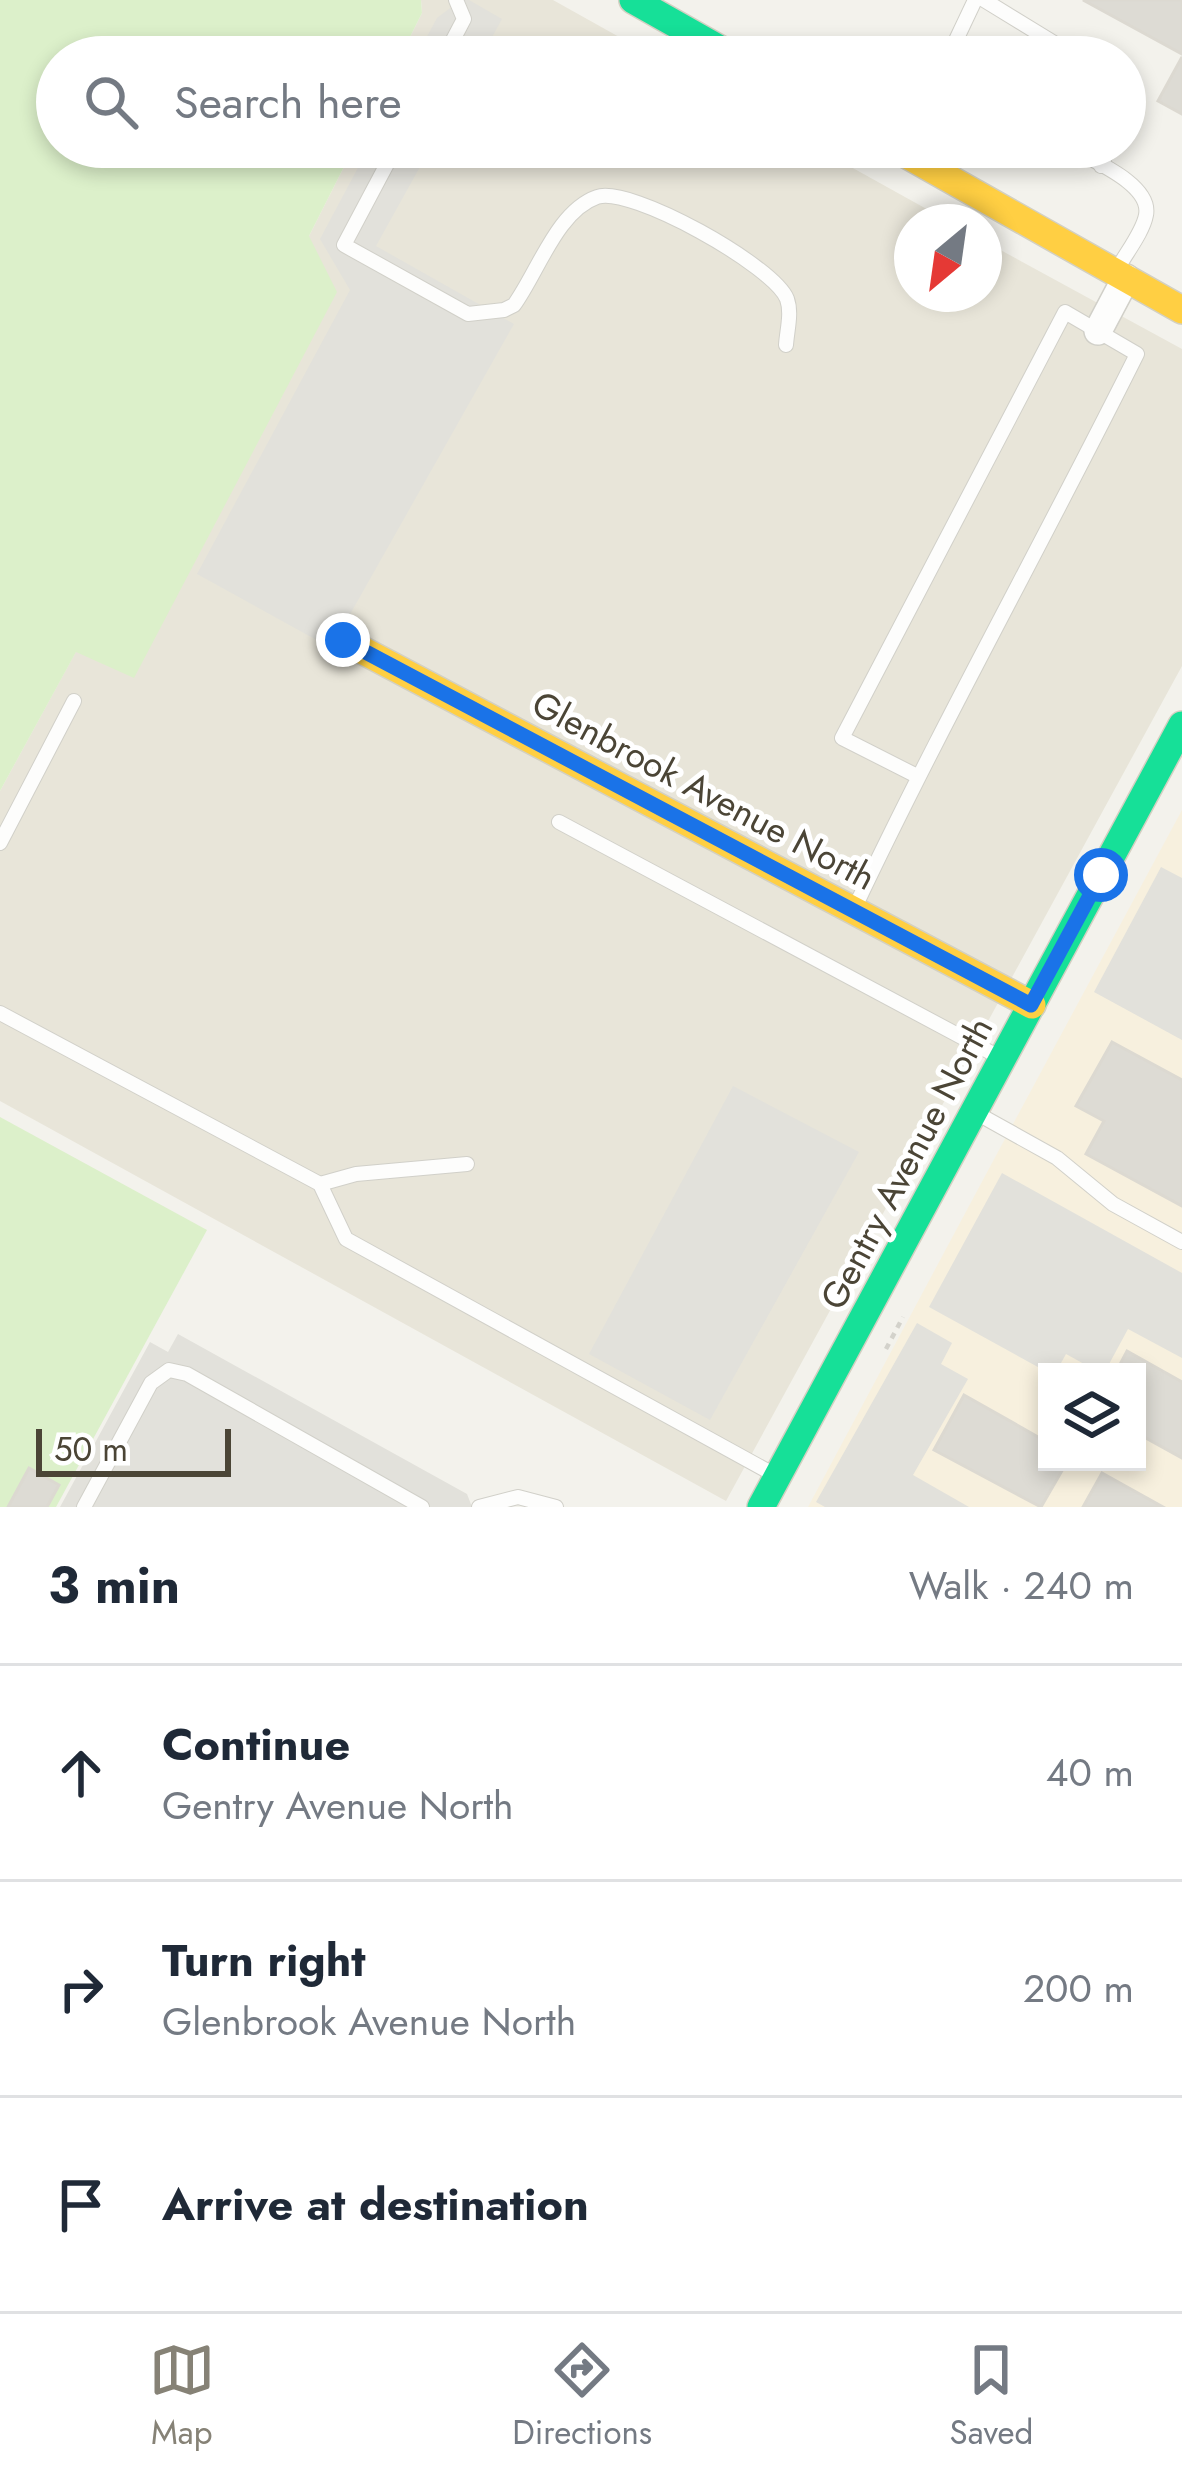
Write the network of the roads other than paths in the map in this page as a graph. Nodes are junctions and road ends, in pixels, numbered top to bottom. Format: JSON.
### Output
{"nodes":[{"id":1,"x":456,"y":0,"type":"edge"},
{"id":2,"x":633,"y":0,"type":"edge"},
{"id":3,"x":980,"y":0,"type":"edge"},
{"id":4,"x":455,"y":36,"type":"edge"},
{"id":5,"x":697,"y":36,"type":"edge"},
{"id":6,"x":960,"y":36,"type":"edge"},
{"id":7,"x":1041,"y":36,"type":"edge"},
{"id":8,"x":385,"y":168,"type":"edge"},
{"id":9,"x":930,"y":168,"type":"edge"},
{"id":10,"x":1104,"y":168,"type":"edge"},
{"id":11,"x":1121,"y":276,"type":"junction"},
{"id":12,"x":1182,"y":310,"type":"edge"},
{"id":13,"x":1098,"y":331,"type":"junction"},
{"id":14,"x":786,"y":345,"type":"dead end"},
{"id":15,"x":343,"y":640,"type":"dead end"},
{"id":16,"x":74,"y":701,"type":"dead end"},
{"id":17,"x":1182,"y":725,"type":"edge"},
{"id":18,"x":917,"y":776,"type":"junction"},
{"id":19,"x":559,"y":822,"type":"dead end"},
{"id":20,"x":0,"y":843,"type":"edge"},
{"id":21,"x":854,"y":910,"type":"junction"},
{"id":22,"x":1031,"y":1005,"type":"junction"},
{"id":23,"x":0,"y":1013,"type":"edge"},
{"id":24,"x":1002,"y":1059,"type":"junction"},
{"id":25,"x":974,"y":1112,"type":"junction"},
{"id":26,"x":467,"y":1164,"type":"dead end"},
{"id":27,"x":320,"y":1184,"type":"junction"},
{"id":28,"x":1182,"y":1242,"type":"edge"},
{"id":29,"x":777,"y":1477,"type":"junction"},
{"id":30,"x":84,"y":1507,"type":"edge"},
{"id":31,"x":422,"y":1507,"type":"edge"},
{"id":32,"x":479,"y":1507,"type":"edge"},
{"id":33,"x":556,"y":1507,"type":"edge"},
{"id":34,"x":761,"y":1507,"type":"edge"}],
"edges":[{"from":1,"to":4,"type":"lane"},
{"from":2,"to":5,"type":"street"},
{"from":3,"to":6,"type":"lane"},
{"from":3,"to":7,"type":"lane"},
{"from":8,"to":14,"type":"lane"},
{"from":9,"to":11,"type":"street"},
{"from":10,"to":11,"type":"lane"},
{"from":11,"to":12,"type":"street"},
{"from":11,"to":13,"type":"street"},
{"from":13,"to":18,"type":"lane"},
{"from":13,"to":18,"type":"lane"},
{"from":15,"to":21,"type":"street","name":"Glenbrook Avenue North"},
{"from":16,"to":20,"type":"lane"},
{"from":17,"to":22,"type":"street","name":"Gentry Avenue North"},
{"from":18,"to":21,"type":"lane"},
{"from":19,"to":24,"type":"lane"},
{"from":21,"to":22,"type":"street","name":"Glenbrook Avenue North"},
{"from":22,"to":24,"type":"street","name":"Gentry Avenue North"},
{"from":23,"to":27,"type":"lane"},
{"from":24,"to":25,"type":"street","name":"Gentry Avenue North"},
{"from":25,"to":28,"type":"lane"},
{"from":25,"to":29,"type":"street","name":"Gentry Avenue North"},
{"from":26,"to":27,"type":"lane"},
{"from":27,"to":29,"type":"lane"},
{"from":29,"to":34,"type":"street","name":"Gentry Avenue North"},
{"from":30,"to":31,"type":"lane"},
{"from":32,"to":33,"type":"lane"}]}
